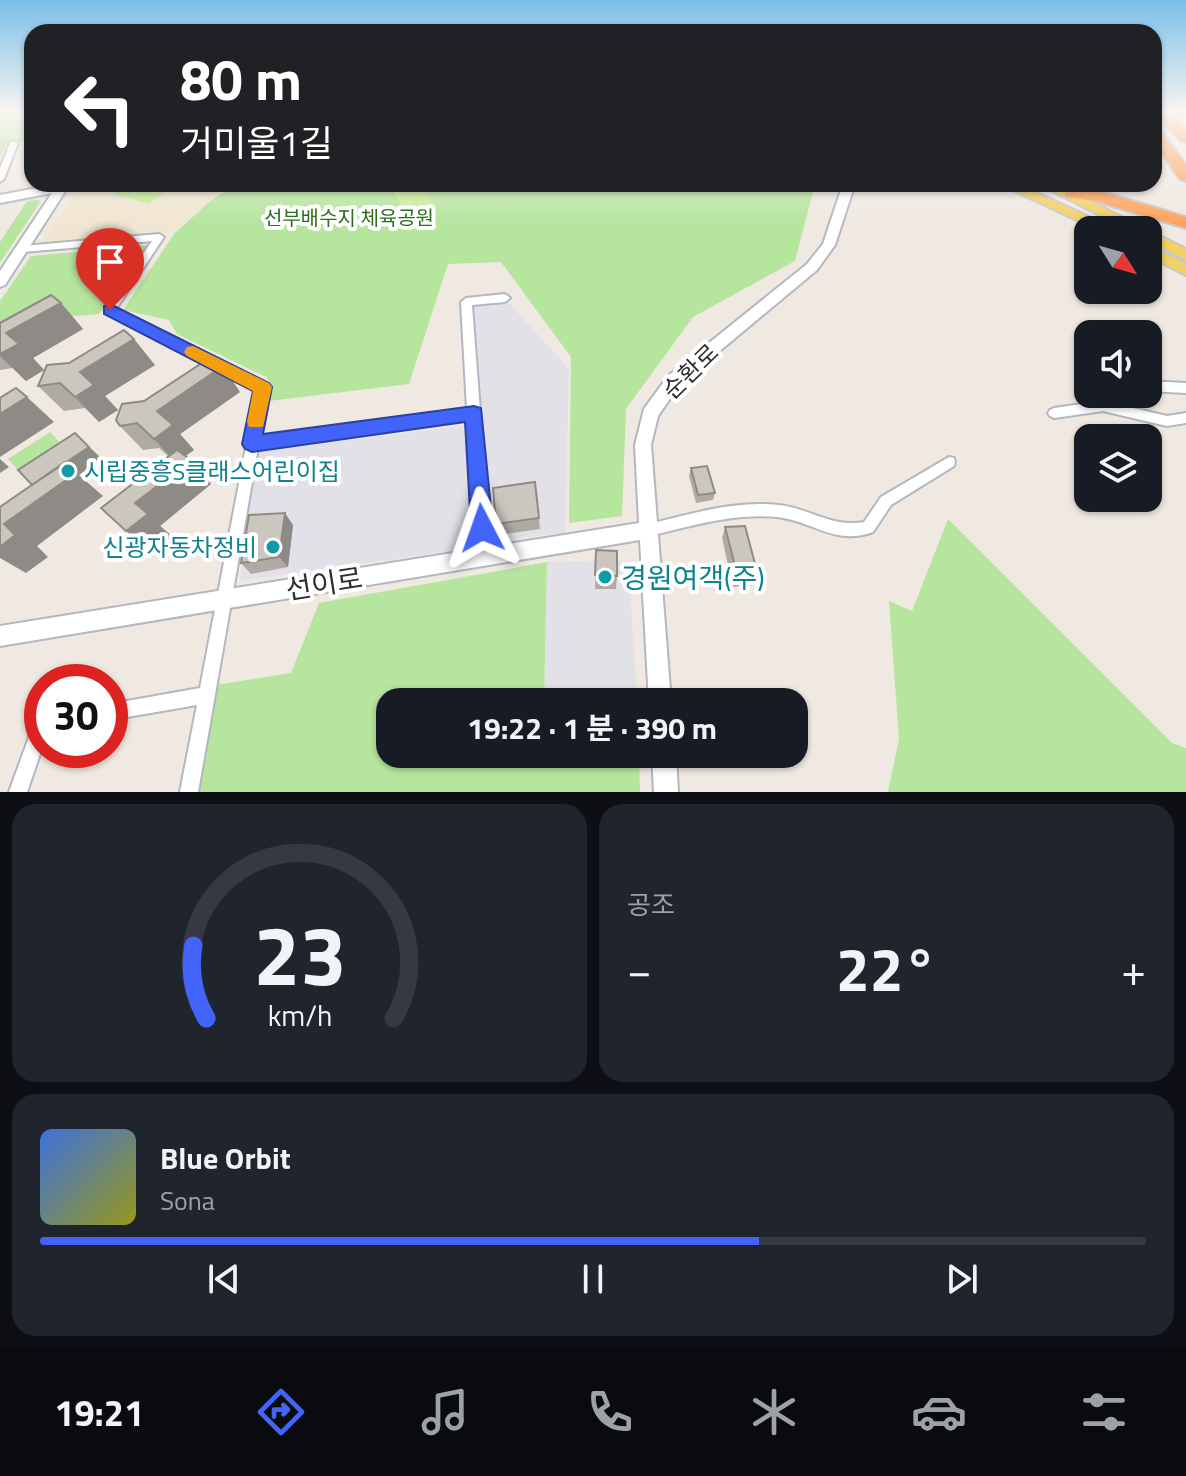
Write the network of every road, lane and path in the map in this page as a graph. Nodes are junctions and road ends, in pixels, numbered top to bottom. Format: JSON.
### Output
{"nodes":[{"id":1,"x":11,"y":149,"type":"edge"},
{"id":2,"x":1167,"y":149,"type":"edge"},
{"id":3,"x":2,"y":169,"type":"edge"},
{"id":4,"x":1186,"y":176,"type":"edge"},
{"id":5,"x":0,"y":179,"type":"edge"},
{"id":6,"x":36,"y":192,"type":"edge"},
{"id":7,"x":62,"y":192,"type":"edge"},
{"id":8,"x":846,"y":192,"type":"edge"},
{"id":9,"x":1014,"y":192,"type":"edge"},
{"id":10,"x":1025,"y":192,"type":"edge"},
{"id":11,"x":1039,"y":192,"type":"edge"},
{"id":12,"x":1067,"y":192,"type":"edge"},
{"id":13,"x":1072,"y":194,"type":"junction"},
{"id":14,"x":0,"y":199,"type":"edge"},
{"id":15,"x":1079,"y":216,"type":"edge"},
{"id":16,"x":1093,"y":216,"type":"edge"},
{"id":17,"x":1114,"y":216,"type":"edge"},
{"id":18,"x":1074,"y":219,"type":"edge"},
{"id":19,"x":1186,"y":223,"type":"edge"},
{"id":20,"x":1162,"y":246,"type":"edge"},
{"id":21,"x":23,"y":249,"type":"junction"},
{"id":22,"x":1162,"y":252,"type":"edge"},
{"id":23,"x":1162,"y":257,"type":"edge"},
{"id":24,"x":1184,"y":265,"type":"edge"},
{"id":25,"x":0,"y":282,"type":"edge"},
{"id":26,"x":505,"y":298,"type":"dead end"},
{"id":27,"x":1162,"y":387,"type":"edge"},
{"id":28,"x":1186,"y":388,"type":"edge"},
{"id":29,"x":474,"y":413,"type":"junction"},
{"id":30,"x":1054,"y":413,"type":"dead end"},
{"id":31,"x":1186,"y":418,"type":"edge"},
{"id":32,"x":252,"y":444,"type":"junction"},
{"id":33,"x":949,"y":462,"type":"dead end"},
{"id":34,"x":649,"y":530,"type":"junction"},
{"id":35,"x":484,"y":557,"type":"junction"},
{"id":36,"x":223,"y":600,"type":"junction"},
{"id":37,"x":0,"y":636,"type":"edge"},
{"id":38,"x":659,"y":688,"type":"edge"},
{"id":39,"x":206,"y":695,"type":"junction"},
{"id":40,"x":128,"y":709,"type":"edge"},
{"id":41,"x":26,"y":768,"type":"edge"},
{"id":42,"x":665,"y":768,"type":"edge"},
{"id":43,"x":18,"y":792,"type":"edge"},
{"id":44,"x":189,"y":792,"type":"edge"},
{"id":45,"x":666,"y":792,"type":"edge"}],
"edges":[{"from":1,"to":3,"type":"street"},
{"from":2,"to":4,"type":"highway"},
{"from":3,"to":5,"type":"street"},
{"from":6,"to":14,"type":"main road"},
{"from":7,"to":21,"type":"main road"},
{"from":8,"to":34,"type":"main road","name":"순환로"},
{"from":9,"to":18,"type":"main road"},
{"from":10,"to":15,"type":"main road"},
{"from":11,"to":16,"type":"main road"},
{"from":12,"to":13,"type":"main road"},
{"from":13,"to":17,"type":"main road"},
{"from":13,"to":19,"type":"highway"},
{"from":20,"to":24,"type":"main road"},
{"from":21,"to":25,"type":"main road"},
{"from":21,"to":32,"type":"street"},
{"from":22,"to":24,"type":"main road"},
{"from":23,"to":24,"type":"main road"},
{"from":26,"to":29,"type":"street"},
{"from":27,"to":28,"type":"street"},
{"from":29,"to":32,"type":"street"},
{"from":29,"to":35,"type":"street"},
{"from":30,"to":31,"type":"street"},
{"from":32,"to":36,"type":"street"},
{"from":33,"to":34,"type":"street"},
{"from":34,"to":35,"type":"main road","name":"선이로"},
{"from":34,"to":38,"type":"main road","name":"순환로"},
{"from":35,"to":36,"type":"main road","name":"선이로"},
{"from":36,"to":37,"type":"main road","name":"선이로"},
{"from":36,"to":39,"type":"street"},
{"from":39,"to":40,"type":"street"},
{"from":39,"to":44,"type":"street"},
{"from":41,"to":43,"type":"street"},
{"from":42,"to":45,"type":"main road"}]}
